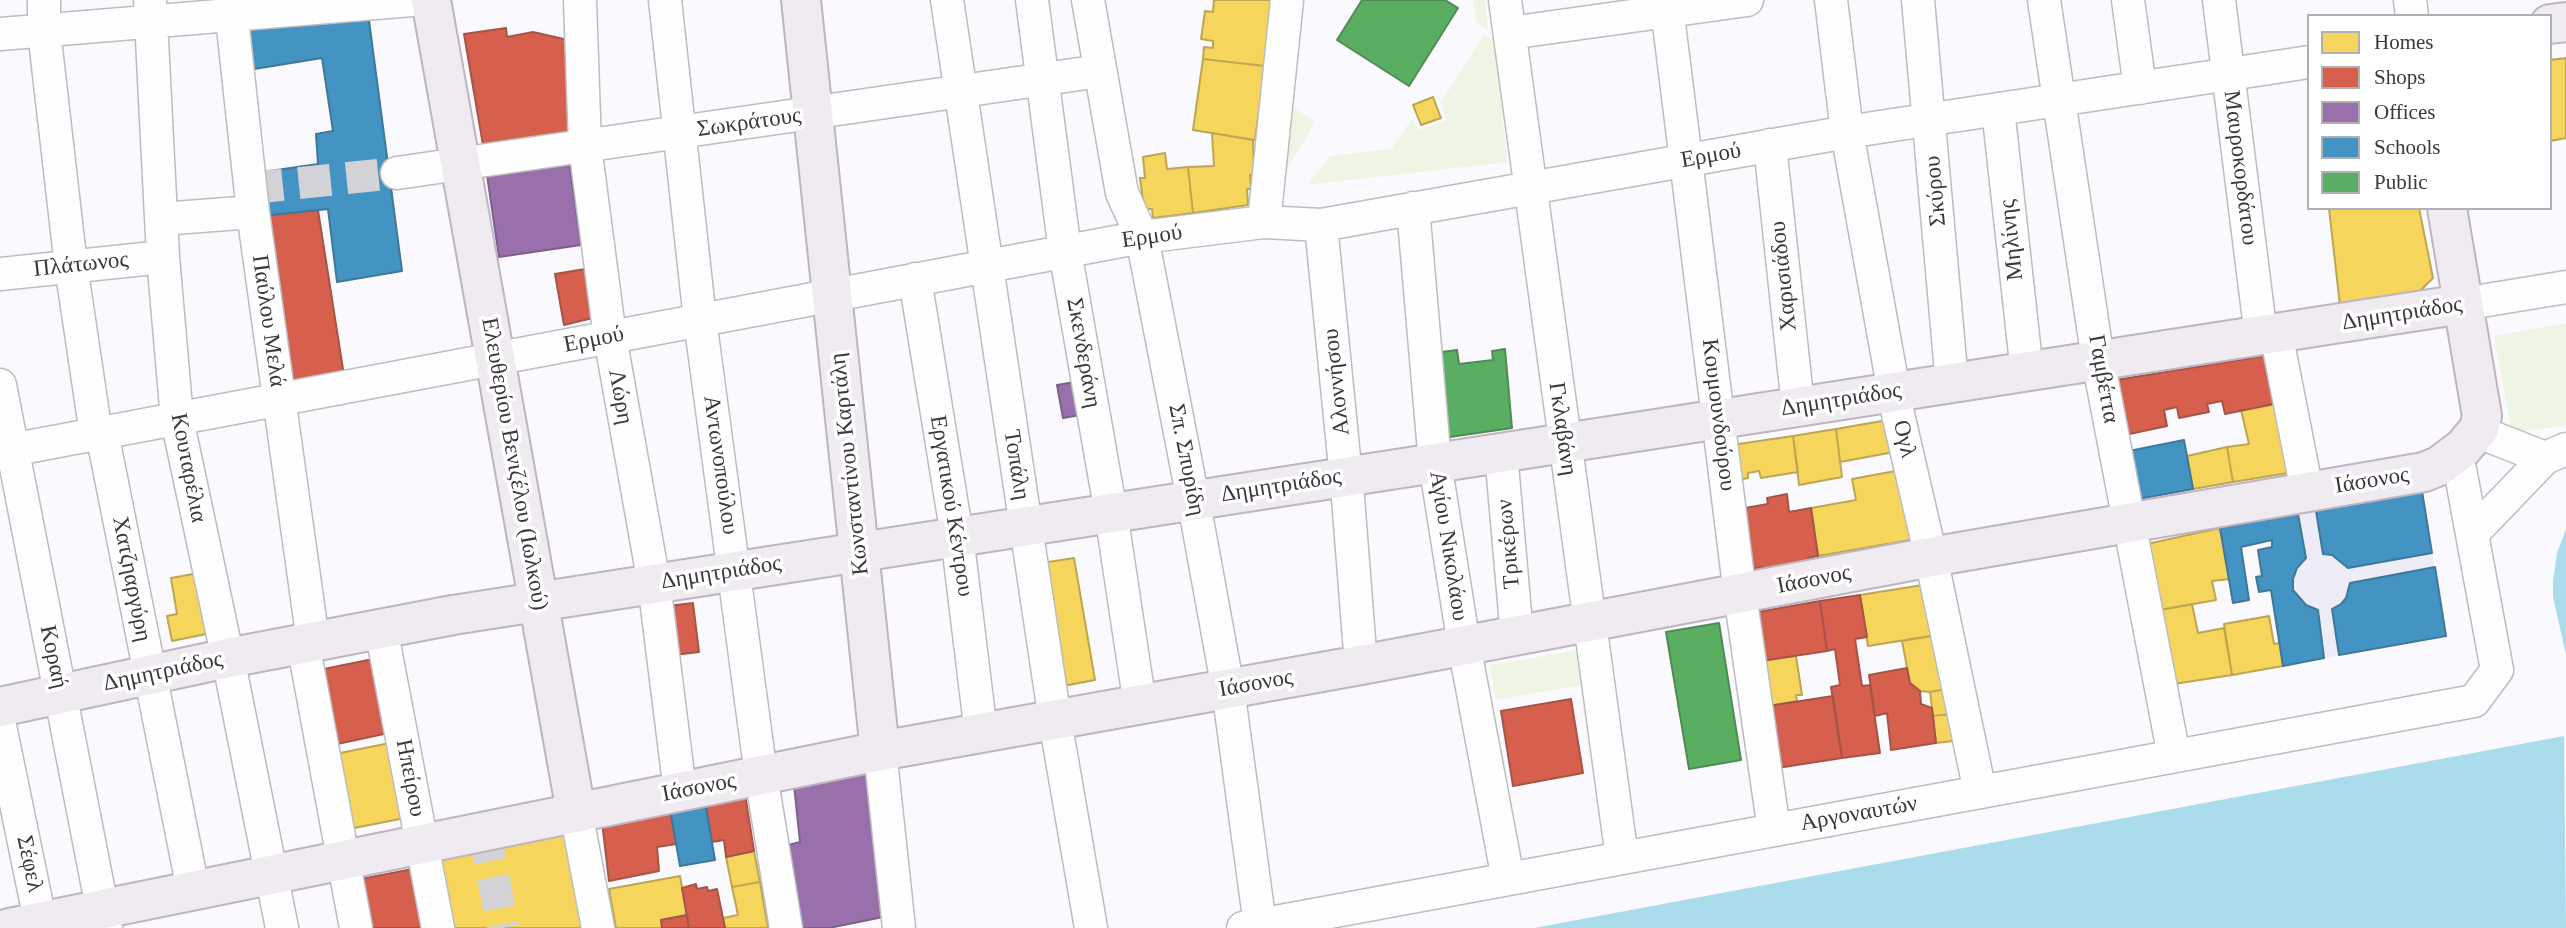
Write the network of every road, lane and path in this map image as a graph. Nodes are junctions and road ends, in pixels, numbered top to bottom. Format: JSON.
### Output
{"nodes":[{"id":1,"x":412,"y":0,"type":"edge"},
{"id":2,"x":431,"y":0,"type":"edge"},
{"id":3,"x":580,"y":0,"type":"edge"},
{"id":4,"x":666,"y":0,"type":"edge"},
{"id":5,"x":802,"y":0,"type":"edge"},
{"id":6,"x":947,"y":0,"type":"edge"},
{"id":7,"x":1032,"y":0,"type":"edge"},
{"id":8,"x":1088,"y":0,"type":"edge"},
{"id":9,"x":1287,"y":0,"type":"edge"},
{"id":10,"x":1505,"y":0,"type":"edge"},
{"id":11,"x":1747,"y":0,"type":"edge"},
{"id":12,"x":1831,"y":0,"type":"edge"},
{"id":13,"x":1918,"y":0,"type":"edge"},
{"id":14,"x":2044,"y":0,"type":"edge"},
{"id":15,"x":2127,"y":0,"type":"edge"},
{"id":16,"x":2219,"y":0,"type":"edge"},
{"id":17,"x":309,"y":4,"type":"edge"},
{"id":18,"x":1667,"y":6,"type":"edge"},
{"id":19,"x":230,"y":8,"type":"edge"},
{"id":20,"x":150,"y":11,"type":"edge"},
{"id":21,"x":44,"y":15,"type":"edge"},
{"id":22,"x":1510,"y":33,"type":"junction"},
{"id":23,"x":0,"y":34,"type":"edge"},
{"id":24,"x":2307,"y":62,"type":"edge"},
{"id":25,"x":1100,"y":71,"type":"junction"},
{"id":26,"x":2228,"y":74,"type":"junction"},
{"id":27,"x":1045,"y":79,"type":"junction"},
{"id":28,"x":2140,"y":88,"type":"junction"},
{"id":29,"x":960,"y":92,"type":"junction"},
{"id":30,"x":2060,"y":100,"type":"junction"},
{"id":31,"x":1998,"y":109,"type":"junction"},
{"id":32,"x":813,"y":113,"type":"junction"},
{"id":33,"x":1930,"y":119,"type":"junction"},
{"id":34,"x":681,"y":132,"type":"junction"},
{"id":35,"x":1847,"y":132,"type":"junction"},
{"id":36,"x":1770,"y":145,"type":"junction"},
{"id":37,"x":585,"y":146,"type":"junction"},
{"id":38,"x":1686,"y":160,"type":"junction"},
{"id":39,"x":461,"y":164,"type":"junction"},
{"id":40,"x":397,"y":173,"type":"tunnel mouth"},
{"id":41,"x":1530,"y":188,"type":"junction"},
{"id":42,"x":1413,"y":208,"type":"junction"},
{"id":43,"x":2446,"y":210,"type":"edge"},
{"id":44,"x":253,"y":212,"type":"junction"},
{"id":45,"x":161,"y":219,"type":"junction"},
{"id":46,"x":1264,"y":222,"type":"junction"},
{"id":47,"x":1321,"y":225,"type":"junction"},
{"id":48,"x":1142,"y":237,"type":"junction"},
{"id":49,"x":1065,"y":251,"type":"junction"},
{"id":50,"x":163,"y":257,"type":"junction"},
{"id":51,"x":985,"y":266,"type":"junction"},
{"id":52,"x":71,"y":267,"type":"junction"},
{"id":53,"x":0,"y":274,"type":"edge"},
{"id":54,"x":915,"y":279,"type":"junction"},
{"id":55,"x":2566,"y":287,"type":"edge"},
{"id":56,"x":832,"y":295,"type":"junction"},
{"id":57,"x":2463,"y":304,"type":"junction"},
{"id":58,"x":700,"y":320,"type":"junction"},
{"id":59,"x":2268,"y":334,"type":"junction"},
{"id":60,"x":610,"y":337,"type":"junction"},
{"id":61,"x":496,"y":359,"type":"junction"},
{"id":62,"x":2098,"y":360,"type":"junction"},
{"id":63,"x":2027,"y":372,"type":"junction"},
{"id":64,"x":1952,"y":383,"type":"junction"},
{"id":65,"x":0,"y":385,"type":"edge"},
{"id":66,"x":1894,"y":392,"type":"junction"},
{"id":67,"x":279,"y":400,"type":"junction"},
{"id":68,"x":1798,"y":407,"type":"junction"},
{"id":69,"x":177,"y":419,"type":"junction"},
{"id":70,"x":1718,"y":419,"type":"junction"},
{"id":71,"x":2486,"y":426,"type":"junction"},
{"id":72,"x":99,"y":434,"type":"junction"},
{"id":73,"x":1564,"y":443,"type":"junction"},
{"id":74,"x":6,"y":451,"type":"edge"},
{"id":75,"x":1501,"y":453,"type":"junction"},
{"id":76,"x":2556,"y":454,"type":"edge"},
{"id":77,"x":1434,"y":463,"type":"junction"},
{"id":78,"x":2460,"y":469,"type":"dead end"},
{"id":79,"x":1346,"y":476,"type":"junction"},
{"id":80,"x":2307,"y":491,"type":"junction"},
{"id":81,"x":1194,"y":500,"type":"junction"},
{"id":82,"x":1111,"y":513,"type":"junction"},
{"id":83,"x":2129,"y":522,"type":"junction"},
{"id":84,"x":1025,"y":526,"type":"junction"},
{"id":85,"x":2472,"y":534,"type":"junction"},
{"id":86,"x":957,"y":536,"type":"junction"},
{"id":87,"x":859,"y":551,"type":"junction"},
{"id":88,"x":1931,"y":557,"type":"junction"},
{"id":89,"x":734,"y":571,"type":"junction"},
{"id":90,"x":653,"y":583,"type":"junction"},
{"id":91,"x":1740,"y":594,"type":"junction"},
{"id":92,"x":539,"y":601,"type":"junction"},
{"id":93,"x":1588,"y":622,"type":"junction"},
{"id":94,"x":381,"y":628,"type":"junction"},
{"id":95,"x":1517,"y":636,"type":"junction"},
{"id":96,"x":308,"y":642,"type":"junction"},
{"id":97,"x":1464,"y":645,"type":"junction"},
{"id":98,"x":228,"y":658,"type":"junction"},
{"id":99,"x":1361,"y":665,"type":"junction"},
{"id":100,"x":151,"y":674,"type":"junction"},
{"id":101,"x":1228,"y":689,"type":"junction"},
{"id":102,"x":61,"y":694,"type":"junction"},
{"id":103,"x":1140,"y":705,"type":"junction"},
{"id":104,"x":0,"y":707,"type":"edge"},
{"id":105,"x":1055,"y":720,"type":"junction"},
{"id":106,"x":0,"y":726,"type":"edge"},
{"id":107,"x":981,"y":733,"type":"junction"},
{"id":108,"x":880,"y":751,"type":"junction"},
{"id":109,"x":2174,"y":756,"type":"junction"},
{"id":110,"x":761,"y":775,"type":"junction"},
{"id":111,"x":680,"y":791,"type":"junction"},
{"id":112,"x":1980,"y":792,"type":"junction"},
{"id":113,"x":576,"y":812,"type":"junction"},
{"id":114,"x":1774,"y":830,"type":"junction"},
{"id":115,"x":422,"y":843,"type":"junction"},
{"id":116,"x":1622,"y":858,"type":"junction"},
{"id":117,"x":343,"y":859,"type":"junction"},
{"id":118,"x":271,"y":873,"type":"junction"},
{"id":119,"x":1508,"y":879,"type":"junction"},
{"id":120,"x":193,"y":889,"type":"junction"},
{"id":121,"x":104,"y":918,"type":"edge"},
{"id":122,"x":25,"y":924,"type":"edge"},
{"id":123,"x":1252,"y":926,"type":"edge"},
{"id":124,"x":282,"y":928,"type":"edge"},
{"id":125,"x":356,"y":928,"type":"edge"},
{"id":126,"x":438,"y":928,"type":"edge"},
{"id":127,"x":598,"y":928,"type":"edge"},
{"id":128,"x":786,"y":928,"type":"edge"},
{"id":129,"x":899,"y":928,"type":"edge"},
{"id":130,"x":1091,"y":928,"type":"edge"}],
"edges":[{"from":1,"to":17,"type":"street"},
{"from":2,"to":39,"type":"main road","name":"Ελευθερίου Βενιζέλου (Ιωλκού)"},
{"from":3,"to":37,"type":"street","name":"Λώρη"},
{"from":4,"to":34,"type":"street","name":"Αντωνοπούλου"},
{"from":5,"to":32,"type":"main road","name":"Κωνσταντίνου Καρτάλη"},
{"from":6,"to":29,"type":"street","name":"Τοπάλη"},
{"from":7,"to":27,"type":"street","name":"Σκενδεράνη"},
{"from":8,"to":25,"type":"street","name":"Σπ. Σπυρίδη"},
{"from":9,"to":46,"type":"street"},
{"from":10,"to":22,"type":"street","name":"Γκλαβάνη"},
{"from":11,"to":18,"type":"street"},
{"from":12,"to":35,"type":"street","name":"Ογλ"},
{"from":13,"to":33,"type":"street","name":"Σκύρου"},
{"from":14,"to":30,"type":"street","name":"Γαμβέττα"},
{"from":15,"to":28,"type":"street"},
{"from":16,"to":26,"type":"street","name":"Μαυροκορδάτου"},
{"from":17,"to":19,"type":"street"},
{"from":18,"to":22,"type":"street"},
{"from":18,"to":38,"type":"street","name":"Κουμουνδούρου"},
{"from":19,"to":20,"type":"street"},
{"from":19,"to":44,"type":"street","name":"Παύλου Μελά"},
{"from":20,"to":21,"type":"street"},
{"from":20,"to":45,"type":"street","name":"Κουταρέλια"},
{"from":21,"to":23,"type":"street"},
{"from":21,"to":52,"type":"street","name":"Χατζηαργύρη"},
{"from":22,"to":41,"type":"street","name":"Γκλαβάνη"},
{"from":24,"to":26,"type":"street","name":"Ερμού"},
{"from":25,"to":27,"type":"street","name":"Σωκράτους"},
{"from":25,"to":48,"type":"street","name":"Σπ. Σπυρίδη"},
{"from":26,"to":28,"type":"street","name":"Ερμού"},
{"from":26,"to":59,"type":"street","name":"Μαυροκορδάτου"},
{"from":27,"to":29,"type":"street","name":"Σωκράτους"},
{"from":27,"to":49,"type":"street","name":"Σκενδεράνη"},
{"from":28,"to":30,"type":"street","name":"Ερμού"},
{"from":29,"to":32,"type":"street","name":"Σωκράτους"},
{"from":29,"to":51,"type":"street","name":"Τοπάλη"},
{"from":30,"to":31,"type":"street","name":"Ερμού"},
{"from":30,"to":62,"type":"street","name":"Γαμβέττα"},
{"from":31,"to":33,"type":"street","name":"Ερμού"},
{"from":31,"to":63,"type":"street","name":"Μηλίνης"},
{"from":32,"to":34,"type":"street","name":"Σωκράτους"},
{"from":32,"to":56,"type":"main road","name":"Κωνσταντίνου Καρτάλη"},
{"from":33,"to":35,"type":"street","name":"Ερμού"},
{"from":33,"to":64,"type":"street","name":"Σκύρου"},
{"from":34,"to":37,"type":"street","name":"Σωκράτους"},
{"from":34,"to":58,"type":"street","name":"Αντωνοπούλου"},
{"from":35,"to":36,"type":"street","name":"Ερμού"},
{"from":35,"to":66,"type":"street","name":"Ογλ"},
{"from":36,"to":38,"type":"street","name":"Ερμού"},
{"from":36,"to":68,"type":"street","name":"Χαρισιάδου"},
{"from":37,"to":39,"type":"street","name":"Σωκράτους"},
{"from":37,"to":60,"type":"street","name":"Λώρη"},
{"from":38,"to":41,"type":"street","name":"Ερμού"},
{"from":38,"to":70,"type":"street","name":"Κουμουνδούρου"},
{"from":39,"to":40,"type":"street","name":"Σωκράτους"},
{"from":39,"to":61,"type":"main road","name":"Ελευθερίου Βενιζέλου (Ιωλκού)"},
{"from":41,"to":42,"type":"street","name":"Ερμού"},
{"from":41,"to":73,"type":"street","name":"Γκλαβάνη"},
{"from":42,"to":47,"type":"street","name":"Ερμού"},
{"from":42,"to":77,"type":"street","name":"Αγίου Νικολάου"},
{"from":43,"to":57,"type":"main road"},
{"from":44,"to":45,"type":"street"},
{"from":44,"to":67,"type":"street","name":"Παύλου Μελά"},
{"from":45,"to":50,"type":"street","name":"Κουταρέλια"},
{"from":46,"to":47,"type":"street","name":"Ερμού"},
{"from":46,"to":48,"type":"street","name":"Ερμού"},
{"from":47,"to":79,"type":"street","name":"Αλοννήσου"},
{"from":48,"to":49,"type":"street","name":"Ερμού"},
{"from":48,"to":81,"type":"street","name":"Σπ. Σπυρίδη"},
{"from":49,"to":51,"type":"street","name":"Ερμού"},
{"from":49,"to":82,"type":"street","name":"Σκενδεράνη"},
{"from":50,"to":52,"type":"street","name":"Πλάτωνος"},
{"from":50,"to":69,"type":"street","name":"Κουταρέλια"},
{"from":51,"to":54,"type":"street","name":"Ερμού"},
{"from":51,"to":84,"type":"street","name":"Τοπάλη"},
{"from":52,"to":53,"type":"street","name":"Πλάτωνος"},
{"from":52,"to":72,"type":"street","name":"Χατζηαργύρη"},
{"from":54,"to":56,"type":"street","name":"Ερμού"},
{"from":54,"to":86,"type":"street","name":"Εργατικού Κέντρου"},
{"from":55,"to":57,"type":"street","name":"Δημητριάδος"},
{"from":56,"to":58,"type":"street","name":"Ερμού"},
{"from":56,"to":87,"type":"main road","name":"Κωνσταντίνου Καρτάλη"},
{"from":57,"to":59,"type":"main road","name":"Δημητριάδος"},
{"from":57,"to":71,"type":"main road"},
{"from":58,"to":60,"type":"street","name":"Ερμού"},
{"from":58,"to":89,"type":"street","name":"Αντωνοπούλου"},
{"from":59,"to":62,"type":"main road","name":"Δημητριάδος"},
{"from":59,"to":80,"type":"street","name":"Μαυροκορδάτου"},
{"from":60,"to":61,"type":"street","name":"Ερμού"},
{"from":60,"to":90,"type":"street","name":"Λώρη"},
{"from":61,"to":67,"type":"street","name":"Ερμού"},
{"from":61,"to":92,"type":"main road","name":"Ελευθερίου Βενιζέλου (Ιωλκού)"},
{"from":62,"to":63,"type":"main road","name":"Δημητριάδος"},
{"from":62,"to":83,"type":"street","name":"Γαμβέττα"},
{"from":63,"to":64,"type":"main road","name":"Δημητριάδος"},
{"from":64,"to":66,"type":"main road","name":"Δημητριάδος"},
{"from":65,"to":74,"type":"street","name":"Κοραή"},
{"from":66,"to":68,"type":"main road","name":"Δημητριάδος"},
{"from":66,"to":88,"type":"street","name":"Ογλ"},
{"from":67,"to":69,"type":"street","name":"Ερμού"},
{"from":67,"to":96,"type":"street","name":"Παύλου Μελά"},
{"from":68,"to":70,"type":"main road","name":"Δημητριάδος"},
{"from":69,"to":72,"type":"street","name":"Ερμού"},
{"from":69,"to":98,"type":"street","name":"Κουταρέλια"},
{"from":70,"to":73,"type":"main road","name":"Δημητριάδος"},
{"from":70,"to":91,"type":"street","name":"Κουμουνδούρου"},
{"from":71,"to":76,"type":"street"},
{"from":71,"to":80,"type":"main road","name":"Ιάσονος"},
{"from":72,"to":74,"type":"street","name":"Ερμού"},
{"from":72,"to":100,"type":"street","name":"Χατζηαργύρη"},
{"from":73,"to":75,"type":"main road","name":"Δημητριάδος"},
{"from":73,"to":93,"type":"street","name":"Γκλαβάνη"},
{"from":74,"to":102,"type":"street","name":"Κοραή"},
{"from":75,"to":77,"type":"main road","name":"Δημητριάδος"},
{"from":75,"to":95,"type":"street","name":"Τρικέρων"},
{"from":76,"to":85,"type":"street"},
{"from":77,"to":79,"type":"main road","name":"Δημητριάδος"},
{"from":77,"to":97,"type":"street","name":"Αγίου Νικολάου"},
{"from":78,"to":85,"type":"street"},
{"from":79,"to":81,"type":"main road","name":"Δημητριάδος"},
{"from":79,"to":99,"type":"street","name":"Αλοννήσου"},
{"from":80,"to":83,"type":"main road","name":"Ιάσονος"},
{"from":81,"to":82,"type":"main road","name":"Δημητριάδος"},
{"from":81,"to":101,"type":"street","name":"Σπ. Σπυρίδη"},
{"from":82,"to":84,"type":"main road","name":"Δημητριάδος"},
{"from":82,"to":103,"type":"street","name":"Σκενδεράνη"},
{"from":83,"to":88,"type":"main road","name":"Ιάσονος"},
{"from":83,"to":109,"type":"street","name":"Γαμβέττα"},
{"from":84,"to":86,"type":"main road","name":"Δημητριάδος"},
{"from":84,"to":105,"type":"street","name":"Τοπάλη"},
{"from":85,"to":109,"type":"street","name":"Αργοναυτών"},
{"from":86,"to":87,"type":"main road","name":"Δημητριάδος"},
{"from":86,"to":107,"type":"street","name":"Εργατικού Κέντρου"},
{"from":87,"to":89,"type":"main road","name":"Δημητριάδος"},
{"from":87,"to":108,"type":"main road","name":"Κωνσταντίνου Καρτάλη"},
{"from":88,"to":91,"type":"main road","name":"Ιάσονος"},
{"from":88,"to":112,"type":"street","name":"Ογλ"},
{"from":89,"to":90,"type":"main road","name":"Δημητριάδος"},
{"from":89,"to":110,"type":"street","name":"Αντωνοπούλου"},
{"from":90,"to":92,"type":"main road","name":"Δημητριάδος"},
{"from":90,"to":111,"type":"street","name":"Λώρη"},
{"from":91,"to":93,"type":"main road","name":"Ιάσονος"},
{"from":91,"to":114,"type":"street","name":"Κουμουνδούρου"},
{"from":92,"to":94,"type":"main road","name":"Δημητριάδος"},
{"from":92,"to":113,"type":"main road","name":"Ελευθερίου Βενιζέλου (Ιωλκού)"},
{"from":93,"to":95,"type":"main road","name":"Ιάσονος"},
{"from":93,"to":116,"type":"street","name":"Γκλαβάνη"},
{"from":94,"to":96,"type":"main road","name":"Δημητριάδος"},
{"from":94,"to":115,"type":"street","name":"Ηπείρου"},
{"from":95,"to":97,"type":"main road","name":"Ιάσονος"},
{"from":96,"to":98,"type":"main road","name":"Δημητριάδος"},
{"from":96,"to":117,"type":"street","name":"Παύλου Μελά"},
{"from":97,"to":99,"type":"main road","name":"Ιάσονος"},
{"from":97,"to":119,"type":"street","name":"Αγίου Νικολάου"},
{"from":98,"to":100,"type":"main road","name":"Δημητριάδος"},
{"from":98,"to":118,"type":"street","name":"Κουταρέλια"},
{"from":99,"to":101,"type":"main road","name":"Ιάσονος"},
{"from":100,"to":102,"type":"main road","name":"Δημητριάδος"},
{"from":100,"to":120,"type":"street","name":"Χατζηαργύρη"},
{"from":101,"to":103,"type":"main road","name":"Ιάσονος"},
{"from":101,"to":123,"type":"street","name":"Σπ. Σπυρίδη"},
{"from":102,"to":104,"type":"main road","name":"Δημητριάδος"},
{"from":102,"to":121,"type":"street","name":"Κοραή"},
{"from":103,"to":105,"type":"main road","name":"Ιάσονος"},
{"from":105,"to":107,"type":"main road","name":"Ιάσονος"},
{"from":105,"to":130,"type":"street","name":"Τοπάλη"},
{"from":106,"to":122,"type":"street","name":"Σέφελ"},
{"from":107,"to":108,"type":"main road","name":"Ιάσονος"},
{"from":108,"to":110,"type":"main road","name":"Ιάσονος"},
{"from":108,"to":129,"type":"street","name":"Κωνσταντίνου Καρτάλη"},
{"from":109,"to":112,"type":"street","name":"Αργοναυτών"},
{"from":110,"to":111,"type":"main road","name":"Ιάσονος"},
{"from":110,"to":128,"type":"street","name":"Αντωνοπούλου"},
{"from":111,"to":113,"type":"main road","name":"Ιάσονος"},
{"from":112,"to":114,"type":"street","name":"Αργοναυτών"},
{"from":113,"to":115,"type":"main road","name":"Ιάσονος"},
{"from":113,"to":127,"type":"street","name":"Ελευθερίου Βενιζέλου (Ιωλκού)"},
{"from":114,"to":116,"type":"street","name":"Αργοναυτών"},
{"from":115,"to":117,"type":"main road","name":"Ιάσονος"},
{"from":115,"to":126,"type":"street","name":"Ηπείρου"},
{"from":116,"to":119,"type":"street","name":"Αργοναυτών"},
{"from":117,"to":118,"type":"main road","name":"Ιάσονος"},
{"from":117,"to":125,"type":"street","name":"Παύλου Μελά"},
{"from":118,"to":120,"type":"main road","name":"Ιάσονος"},
{"from":118,"to":124,"type":"street","name":"Κουταρέλια"},
{"from":119,"to":123,"type":"street","name":"Αργοναυτών"},
{"from":120,"to":121,"type":"main road","name":"Ιάσονος"},
{"from":121,"to":122,"type":"main road","name":"Ιάσονος"}]}
